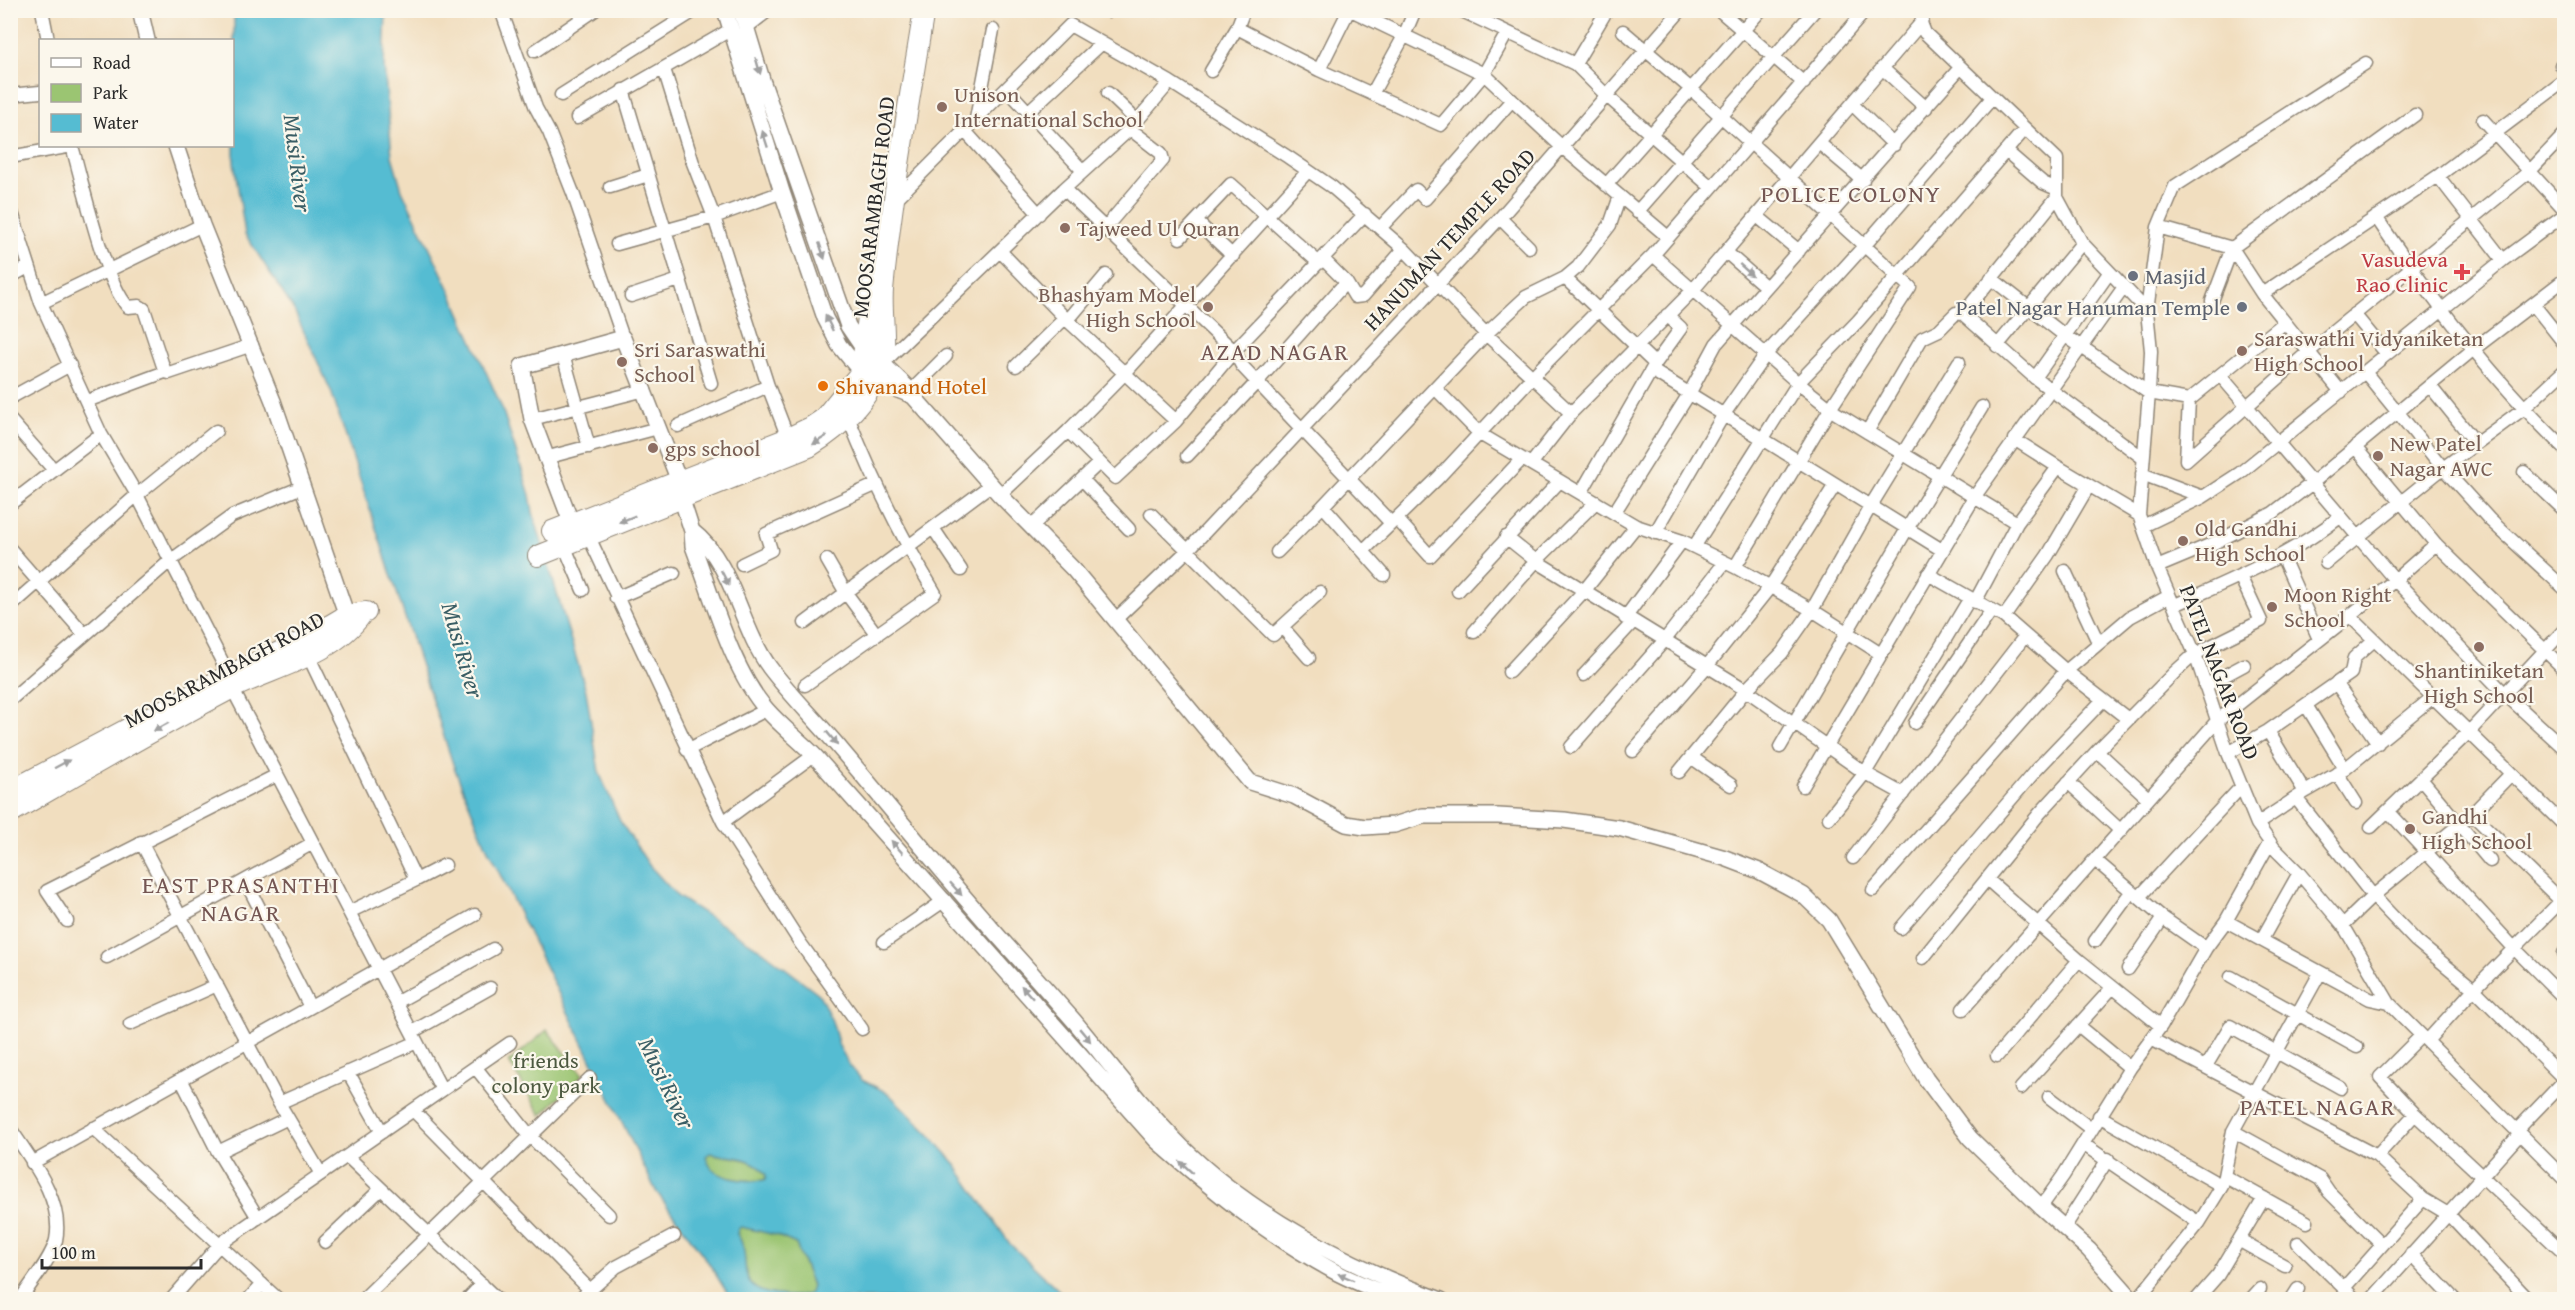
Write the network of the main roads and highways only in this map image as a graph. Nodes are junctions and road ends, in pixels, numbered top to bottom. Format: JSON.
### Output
{"nodes":[{"id":1,"x":912,"y":10,"type":"edge"},
{"id":2,"x":924,"y":10,"type":"edge"},
{"id":3,"x":873,"y":372,"type":"junction"},
{"id":4,"x":680,"y":489,"type":"junction"},
{"id":5,"x":558,"y":538,"type":"junction"},
{"id":6,"x":538,"y":556,"type":"dead end"},
{"id":7,"x":357,"y":617,"type":"road end"},
{"id":8,"x":14,"y":797,"type":"edge"}],
"edges":[{"from":1,"to":3,"type":"main road","name":"MOOSARAMBAGH ROAD"},
{"from":2,"to":3,"type":"main road","name":"MOOSARAMBAGH ROAD"},
{"from":3,"to":4,"type":"main road"},
{"from":3,"to":4,"type":"main road","one_way":true},
{"from":4,"to":5,"type":"main road","one_way":true},
{"from":4,"to":5,"type":"main road"},
{"from":5,"to":6,"type":"main road"},
{"from":7,"to":8,"type":"main road","name":"MOOSARAMBAGH ROAD"}]}
